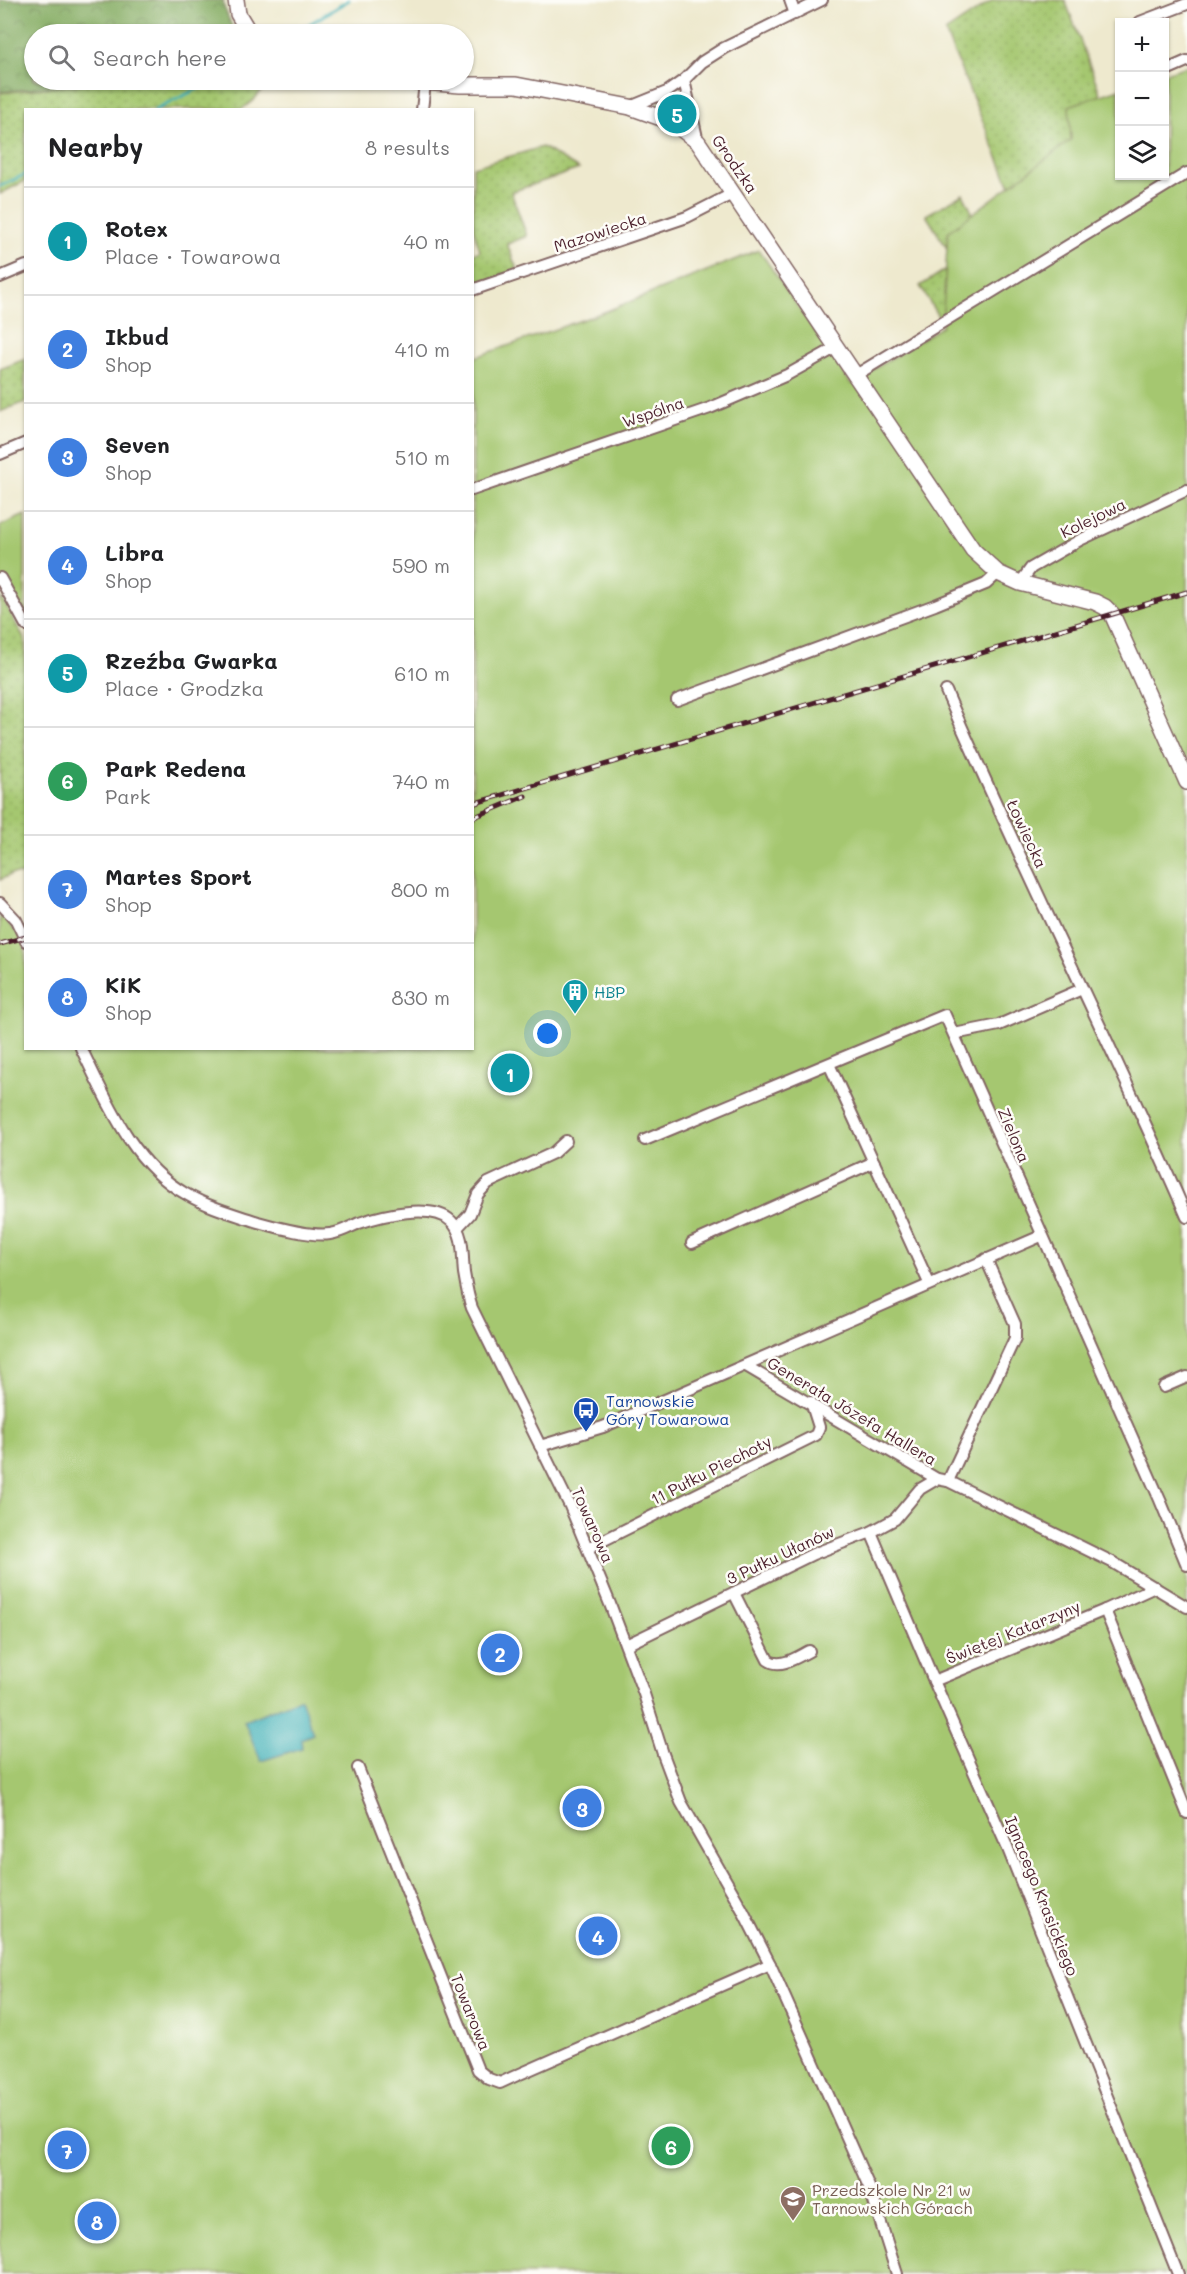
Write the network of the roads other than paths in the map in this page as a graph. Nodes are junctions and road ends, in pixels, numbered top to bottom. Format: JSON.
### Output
{"nodes":[{"id":1,"x":236,"y":0,"type":"edge"},
{"id":2,"x":790,"y":0,"type":"edge"},
{"id":3,"x":822,"y":0,"type":"edge"},
{"id":4,"x":1187,"y":4,"type":"edge"},
{"id":5,"x":795,"y":14,"type":"junction"},
{"id":6,"x":1150,"y":18,"type":"edge"},
{"id":7,"x":244,"y":24,"type":"edge"},
{"id":8,"x":1187,"y":61,"type":"edge"},
{"id":9,"x":1169,"y":69,"type":"edge"},
{"id":10,"x":684,"y":80,"type":"junction"},
{"id":11,"x":474,"y":84,"type":"edge"},
{"id":12,"x":424,"y":90,"type":"edge"},
{"id":13,"x":630,"y":107,"type":"junction"},
{"id":14,"x":422,"y":108,"type":"edge"},
{"id":15,"x":698,"y":142,"type":"junction"},
{"id":16,"x":1187,"y":174,"type":"edge"},
{"id":17,"x":734,"y":194,"type":"junction"},
{"id":18,"x":24,"y":267,"type":"edge"},
{"id":19,"x":0,"y":278,"type":"edge"},
{"id":20,"x":474,"y":289,"type":"edge"},
{"id":21,"x":837,"y":347,"type":"junction"},
{"id":22,"x":856,"y":375,"type":"junction"},
{"id":23,"x":24,"y":444,"type":"edge"},
{"id":24,"x":0,"y":454,"type":"edge"},
{"id":25,"x":474,"y":489,"type":"edge"},
{"id":26,"x":1187,"y":490,"type":"edge"},
{"id":27,"x":998,"y":573,"type":"junction"},
{"id":28,"x":0,"y":578,"type":"edge"},
{"id":29,"x":1020,"y":583,"type":"junction"},
{"id":30,"x":24,"y":621,"type":"edge"},
{"id":31,"x":946,"y":691,"type":"dead end"},
{"id":32,"x":677,"y":700,"type":"dead end"},
{"id":33,"x":1184,"y":765,"type":"edge"},
{"id":34,"x":1187,"y":782,"type":"edge"},
{"id":35,"x":0,"y":903,"type":"edge"},
{"id":36,"x":21,"y":919,"type":"edge"},
{"id":37,"x":1082,"y":989,"type":"junction"},
{"id":38,"x":954,"y":1034,"type":"junction"},
{"id":39,"x":82,"y":1050,"type":"edge"},
{"id":40,"x":829,"y":1064,"type":"junction"},
{"id":41,"x":645,"y":1140,"type":"dead end"},
{"id":42,"x":566,"y":1141,"type":"dead end"},
{"id":43,"x":874,"y":1162,"type":"junction"},
{"id":44,"x":1187,"y":1217,"type":"edge"},
{"id":45,"x":457,"y":1228,"type":"junction"},
{"id":46,"x":1041,"y":1236,"type":"junction"},
{"id":47,"x":692,"y":1244,"type":"dead end"},
{"id":48,"x":986,"y":1259,"type":"junction"},
{"id":49,"x":929,"y":1283,"type":"junction"},
{"id":50,"x":750,"y":1368,"type":"junction"},
{"id":51,"x":1187,"y":1377,"type":"edge"},
{"id":52,"x":1164,"y":1387,"type":"dead end"},
{"id":53,"x":811,"y":1402,"type":"junction"},
{"id":54,"x":540,"y":1446,"type":"junction"},
{"id":55,"x":942,"y":1480,"type":"junction"},
{"id":56,"x":872,"y":1532,"type":"junction"},
{"id":57,"x":588,"y":1548,"type":"junction"},
{"id":58,"x":1187,"y":1564,"type":"edge"},
{"id":59,"x":1155,"y":1587,"type":"junction"},
{"id":60,"x":734,"y":1593,"type":"junction"},
{"id":61,"x":1187,"y":1607,"type":"edge"},
{"id":62,"x":1105,"y":1610,"type":"junction"},
{"id":63,"x":626,"y":1645,"type":"junction"},
{"id":64,"x":809,"y":1651,"type":"dead end"},
{"id":65,"x":933,"y":1681,"type":"junction"},
{"id":66,"x":358,"y":1768,"type":"dead end"},
{"id":67,"x":1187,"y":1813,"type":"edge"},
{"id":68,"x":770,"y":1964,"type":"junction"},
{"id":69,"x":897,"y":2274,"type":"edge"},
{"id":70,"x":1178,"y":2274,"type":"edge"}],
"edges":[{"from":1,"to":7,"type":"street"},
{"from":2,"to":5,"type":"street"},
{"from":3,"to":5,"type":"street"},
{"from":4,"to":6,"type":"street"},
{"from":5,"to":10,"type":"street"},
{"from":8,"to":9,"type":"street"},
{"from":10,"to":13,"type":"street"},
{"from":10,"to":15,"type":"street"},
{"from":11,"to":13,"type":"street","name":"Grodzka"},
{"from":12,"to":14,"type":"street"},
{"from":13,"to":15,"type":"street","name":"Grodzka"},
{"from":15,"to":17,"type":"street","name":"Grodzka"},
{"from":16,"to":22,"type":"street"},
{"from":17,"to":20,"type":"street","name":"Mazowiecka"},
{"from":17,"to":21,"type":"street","name":"Grodzka"},
{"from":18,"to":19,"type":"street"},
{"from":21,"to":22,"type":"street","name":"Grodzka"},
{"from":21,"to":25,"type":"street","name":"Wspólna"},
{"from":22,"to":27,"type":"street","name":"Grodzka"},
{"from":23,"to":24,"type":"street"},
{"from":26,"to":29,"type":"street","name":"Kolejowa"},
{"from":27,"to":29,"type":"street","name":"Grodzka"},
{"from":27,"to":32,"type":"street"},
{"from":28,"to":30,"type":"street"},
{"from":29,"to":33,"type":"street","name":"Grodzka"},
{"from":31,"to":37,"type":"street","name":"Łowiecka"},
{"from":33,"to":34,"type":"street","name":"Grodzka"},
{"from":35,"to":36,"type":"street"},
{"from":37,"to":38,"type":"street"},
{"from":37,"to":44,"type":"street","name":"Łowiecka"},
{"from":38,"to":40,"type":"street","name":"Zielona"},
{"from":38,"to":46,"type":"street","name":"Zielona"},
{"from":39,"to":45,"type":"street"},
{"from":40,"to":41,"type":"street","name":"Zielona"},
{"from":40,"to":43,"type":"street"},
{"from":42,"to":45,"type":"street"},
{"from":43,"to":47,"type":"street"},
{"from":43,"to":49,"type":"street"},
{"from":45,"to":54,"type":"street","name":"Towarowa"},
{"from":46,"to":48,"type":"street"},
{"from":46,"to":58,"type":"street","name":"Zielona"},
{"from":48,"to":49,"type":"street"},
{"from":48,"to":55,"type":"street","name":"Generała Józefa Hallera"},
{"from":49,"to":50,"type":"street"},
{"from":50,"to":53,"type":"street","name":"Generała Józefa Hallera"},
{"from":50,"to":54,"type":"street","name":"Generała Józefa Hallera"},
{"from":51,"to":52,"type":"street"},
{"from":53,"to":55,"type":"street","name":"Generała Józefa Hallera"},
{"from":53,"to":57,"type":"street","name":"11 Pułku Piechoty"},
{"from":54,"to":57,"type":"street","name":"Towarowa"},
{"from":55,"to":56,"type":"street","name":"3 Pułku Ułanów"},
{"from":55,"to":59,"type":"street","name":"Generała Józefa Hallera"},
{"from":56,"to":60,"type":"street","name":"3 Pułku Ułanów"},
{"from":56,"to":65,"type":"street","name":"Ignacego Krasickiego"},
{"from":57,"to":63,"type":"street","name":"Towarowa"},
{"from":59,"to":61,"type":"street","name":"Generała Józefa Hallera"},
{"from":59,"to":62,"type":"street","name":"Świętej Katarzyny"},
{"from":60,"to":63,"type":"street","name":"3 Pułku Ułanów"},
{"from":60,"to":64,"type":"street"},
{"from":62,"to":65,"type":"street","name":"Świętej Katarzyny"},
{"from":62,"to":67,"type":"street","name":"Świętej Katarzyny"},
{"from":63,"to":68,"type":"street","name":"Towarowa"},
{"from":65,"to":70,"type":"street","name":"Ignacego Krasickiego"},
{"from":66,"to":68,"type":"street","name":"Towarowa"},
{"from":68,"to":69,"type":"street","name":"Towarowa"}]}
